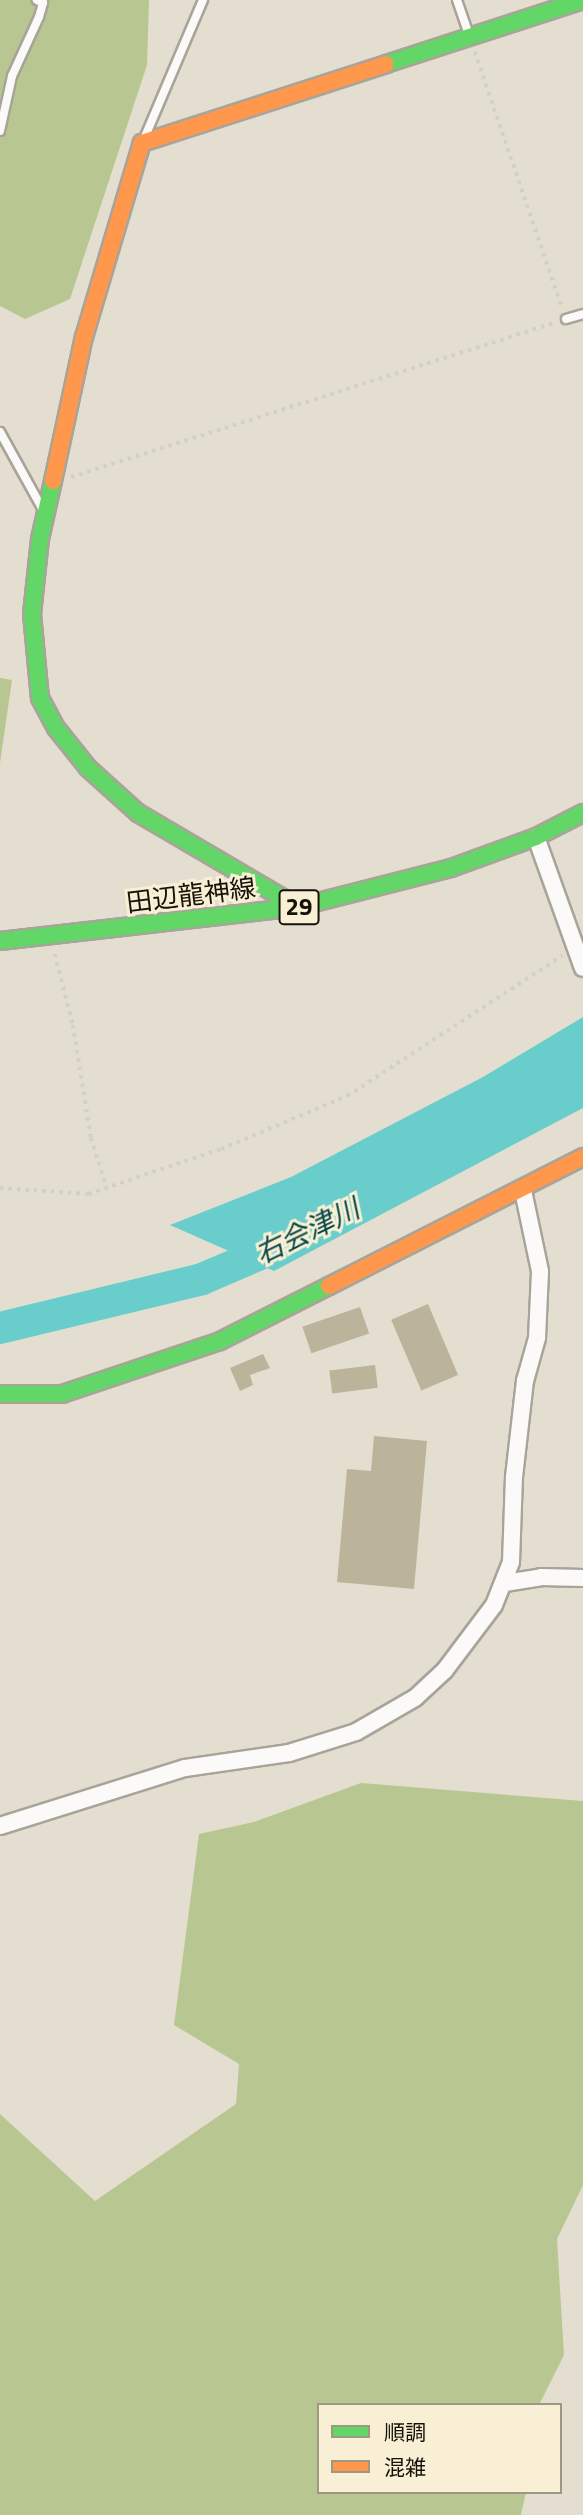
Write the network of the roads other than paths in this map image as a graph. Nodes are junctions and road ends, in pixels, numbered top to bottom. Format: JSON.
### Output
{"nodes":[{"id":1,"x":37,"y":0,"type":"edge"},
{"id":2,"x":203,"y":0,"type":"edge"},
{"id":3,"x":457,"y":0,"type":"edge"},
{"id":4,"x":583,"y":0,"type":"edge"},
{"id":5,"x":469,"y":34,"type":"junction"},
{"id":6,"x":0,"y":131,"type":"edge"},
{"id":7,"x":142,"y":143,"type":"junction"},
{"id":8,"x":583,"y":314,"type":"edge"},
{"id":9,"x":566,"y":319,"type":"road end"},
{"id":10,"x":0,"y":432,"type":"edge"},
{"id":11,"x":45,"y":514,"type":"junction"},
{"id":12,"x":583,"y":813,"type":"edge"},
{"id":13,"x":536,"y":837,"type":"junction"},
{"id":14,"x":298,"y":907,"type":"junction"},
{"id":15,"x":0,"y":941,"type":"edge"},
{"id":16,"x":583,"y":968,"type":"edge"},
{"id":17,"x":583,"y":1157,"type":"edge"},
{"id":18,"x":523,"y":1190,"type":"junction"},
{"id":19,"x":0,"y":1394,"type":"edge"},
{"id":20,"x":583,"y":1578,"type":"edge"},
{"id":21,"x":505,"y":1583,"type":"junction"},
{"id":22,"x":0,"y":1826,"type":"edge"}],
"edges":[{"from":1,"to":6,"type":"lane"},
{"from":2,"to":7,"type":"lane"},
{"from":3,"to":5,"type":"lane"},
{"from":4,"to":5,"type":"street"},
{"from":5,"to":7,"type":"street"},
{"from":7,"to":11,"type":"street"},
{"from":8,"to":9,"type":"lane"},
{"from":10,"to":11,"type":"lane"},
{"from":11,"to":14,"type":"street"},
{"from":12,"to":13,"type":"street","name":"田辺龍神線","number":"29"},
{"from":13,"to":14,"type":"street","name":"田辺龍神線","number":"29"},
{"from":13,"to":16,"type":"street"},
{"from":14,"to":15,"type":"street","name":"田辺龍神線","number":"29"},
{"from":17,"to":18,"type":"street"},
{"from":18,"to":19,"type":"street"},
{"from":18,"to":21,"type":"street"},
{"from":20,"to":21,"type":"street"},
{"from":21,"to":22,"type":"street"}]}
